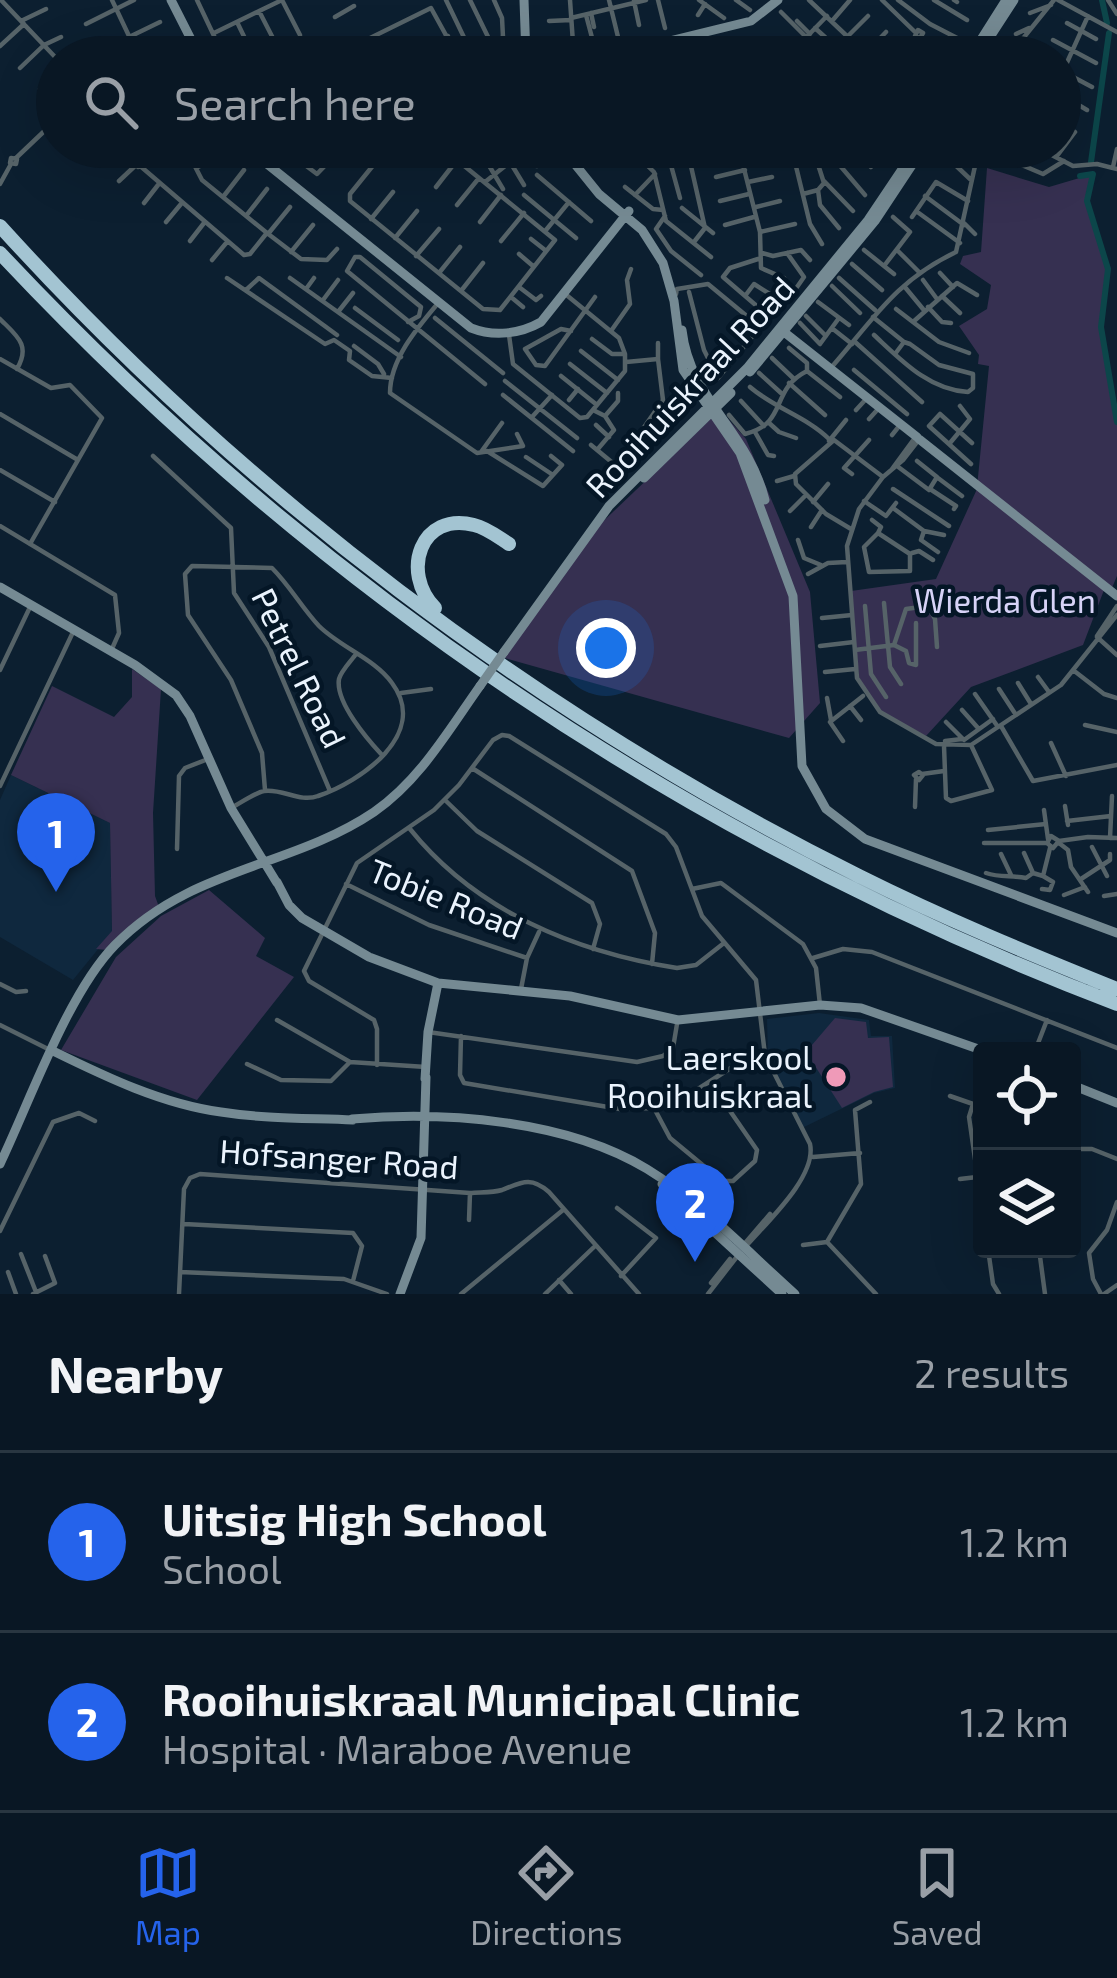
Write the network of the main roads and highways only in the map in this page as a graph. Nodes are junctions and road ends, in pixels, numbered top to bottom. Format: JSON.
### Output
{"nodes":[{"id":1,"x":171,"y":0,"type":"edge"},
{"id":2,"x":524,"y":0,"type":"edge"},
{"id":3,"x":1010,"y":0,"type":"edge"},
{"id":4,"x":782,"y":9,"type":"edge"},
{"id":5,"x":183,"y":36,"type":"edge"},
{"id":6,"x":525,"y":36,"type":"edge"},
{"id":7,"x":681,"y":36,"type":"edge"},
{"id":8,"x":987,"y":36,"type":"edge"},
{"id":9,"x":272,"y":168,"type":"edge"},
{"id":10,"x":580,"y":168,"type":"edge"},
{"id":11,"x":905,"y":168,"type":"edge"},
{"id":12,"x":627,"y":213,"type":"junction"},
{"id":13,"x":0,"y":226,"type":"edge"},
{"id":14,"x":0,"y":253,"type":"edge"},
{"id":15,"x":678,"y":293,"type":"junction"},
{"id":16,"x":782,"y":331,"type":"junction"},
{"id":17,"x":694,"y":391,"type":"junction"},
{"id":18,"x":711,"y":408,"type":"junction"},
{"id":19,"x":690,"y":422,"type":"junction"},
{"id":20,"x":508,"y":544,"type":"dead end"},
{"id":21,"x":579,"y":547,"type":"junction"},
{"id":22,"x":0,"y":587,"type":"edge"},
{"id":23,"x":1115,"y":607,"type":"edge"},
{"id":24,"x":574,"y":712,"type":"junction"},
{"id":25,"x":250,"y":839,"type":"junction"},
{"id":26,"x":284,"y":852,"type":"junction"},
{"id":27,"x":263,"y":861,"type":"junction"},
{"id":28,"x":1117,"y":933,"type":"edge"},
{"id":29,"x":438,"y":983,"type":"junction"},
{"id":30,"x":1117,"y":989,"type":"edge"},
{"id":31,"x":1117,"y":1004,"type":"edge"},
{"id":32,"x":973,"y":1047,"type":"edge"},
{"id":33,"x":54,"y":1051,"type":"junction"},
{"id":34,"x":1081,"y":1092,"type":"edge"},
{"id":35,"x":1117,"y":1102,"type":"edge"},
{"id":36,"x":425,"y":1121,"type":"junction"},
{"id":37,"x":0,"y":1164,"type":"edge"},
{"id":38,"x":740,"y":1251,"type":"junction"},
{"id":39,"x":400,"y":1294,"type":"edge"},
{"id":40,"x":782,"y":1294,"type":"edge"},
{"id":41,"x":794,"y":1294,"type":"edge"}],
"edges":[{"from":1,"to":5,"type":"main road"},
{"from":2,"to":6,"type":"main road"},
{"from":3,"to":8,"type":"main road"},
{"from":4,"to":7,"type":"main road"},
{"from":9,"to":12,"type":"main road"},
{"from":10,"to":12,"type":"main road"},
{"from":11,"to":16,"type":"main road","name":"Rooihuiskraal Road"},
{"from":12,"to":15,"type":"main road"},
{"from":13,"to":24,"type":"highway"},
{"from":14,"to":31,"type":"highway"},
{"from":15,"to":17,"type":"main road"},
{"from":15,"to":18,"type":"main road"},
{"from":16,"to":18,"type":"main road","name":"Rooihuiskraal Road"},
{"from":16,"to":23,"type":"main road"},
{"from":17,"to":18,"type":"main road"},
{"from":17,"to":19,"type":"main road"},
{"from":18,"to":19,"type":"main road","name":"Rooihuiskraal Road"},
{"from":18,"to":21,"type":"main road","name":"Rooihuiskraal Road"},
{"from":18,"to":28,"type":"main road"},
{"from":19,"to":21,"type":"main road","name":"Rooihuiskraal Road"},
{"from":20,"to":24,"type":"highway"},
{"from":21,"to":26,"type":"main road","name":"Rooihuiskraal Road","bridge":true},
{"from":22,"to":25,"type":"main road"},
{"from":24,"to":30,"type":"highway"},
{"from":25,"to":26,"type":"main road"},
{"from":25,"to":27,"type":"main road"},
{"from":26,"to":27,"type":"main road","name":"Rooihuiskraal Road"},
{"from":27,"to":29,"type":"main road"},
{"from":27,"to":33,"type":"main road","name":"Rooihuiskraal Road"},
{"from":29,"to":32,"type":"main road"},
{"from":29,"to":36,"type":"main road"},
{"from":33,"to":36,"type":"main road"},
{"from":33,"to":37,"type":"main road","name":"Rooihuiskraal Road"},
{"from":34,"to":35,"type":"main road"},
{"from":36,"to":38,"type":"main road"},
{"from":36,"to":39,"type":"main road"},
{"from":38,"to":40,"type":"main road"},
{"from":38,"to":41,"type":"main road"}]}
